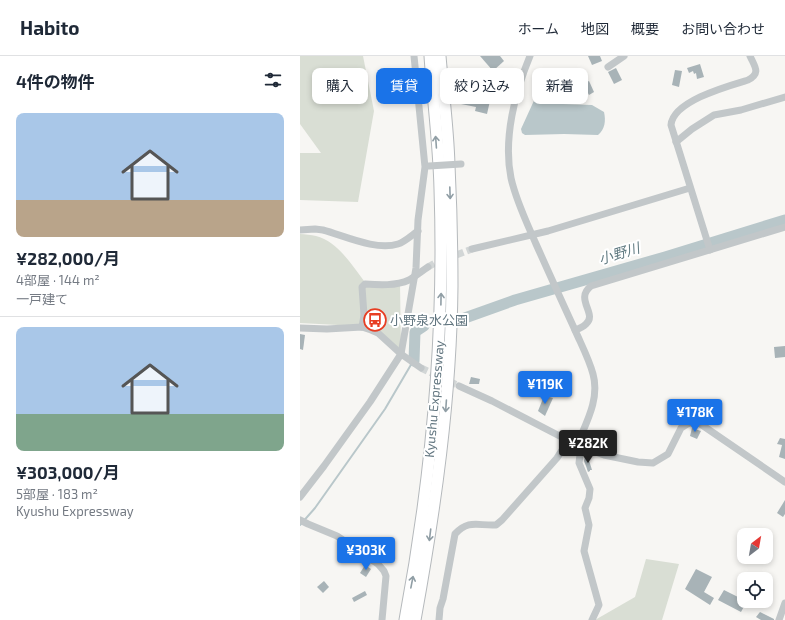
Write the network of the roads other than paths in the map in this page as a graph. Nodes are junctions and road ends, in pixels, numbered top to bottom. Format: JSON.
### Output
{"nodes":[{"id":1,"x":414,"y":56,"type":"edge"},
{"id":2,"x":430,"y":56,"type":"edge"},
{"id":3,"x":440,"y":56,"type":"edge"},
{"id":4,"x":530,"y":56,"type":"edge"},
{"id":5,"x":624,"y":56,"type":"edge"},
{"id":6,"x":750,"y":56,"type":"edge"},
{"id":7,"x":608,"y":67,"type":"dead end"},
{"id":8,"x":785,"y":97,"type":"edge"},
{"id":9,"x":676,"y":142,"type":"junction"},
{"id":10,"x":462,"y":164,"type":"dead end"},
{"id":11,"x":427,"y":167,"type":"junction"},
{"id":12,"x":690,"y":188,"type":"junction"},
{"id":13,"x":785,"y":227,"type":"edge"},
{"id":14,"x":300,"y":230,"type":"edge"},
{"id":15,"x":418,"y":231,"type":"junction"},
{"id":16,"x":532,"y":235,"type":"junction"},
{"id":17,"x":472,"y":249,"type":"tunnel mouth"},
{"id":18,"x":709,"y":249,"type":"junction"},
{"id":19,"x":428,"y":267,"type":"tunnel mouth"},
{"id":20,"x":415,"y":276,"type":"junction"},
{"id":21,"x":362,"y":327,"type":"junction"},
{"id":22,"x":300,"y":328,"type":"edge"},
{"id":23,"x":575,"y":330,"type":"junction"},
{"id":24,"x":404,"y":356,"type":"junction"},
{"id":25,"x":421,"y":368,"type":"tunnel mouth"},
{"id":26,"x":459,"y":386,"type":"tunnel mouth"},
{"id":27,"x":568,"y":441,"type":"junction"},
{"id":28,"x":579,"y":446,"type":"junction"},
{"id":29,"x":785,"y":482,"type":"edge"},
{"id":30,"x":300,"y":497,"type":"edge"},
{"id":31,"x":300,"y":520,"type":"edge"},
{"id":32,"x":785,"y":603,"type":"edge"},
{"id":33,"x":382,"y":620,"type":"edge"},
{"id":34,"x":404,"y":620,"type":"edge"},
{"id":35,"x":416,"y":620,"type":"edge"},
{"id":36,"x":439,"y":620,"type":"edge"},
{"id":37,"x":592,"y":620,"type":"edge"},
{"id":38,"x":780,"y":620,"type":"edge"}],
"edges":[{"from":1,"to":11,"type":"street"},
{"from":34,"to":2,"type":"highway","name":"Kyushu Expressway","one_way":true},
{"from":3,"to":35,"type":"highway","name":"Kyushu Expressway","one_way":true},
{"from":4,"to":16,"type":"street"},
{"from":5,"to":7,"type":"street"},
{"from":6,"to":9,"type":"street"},
{"from":8,"to":9,"type":"street"},
{"from":9,"to":12,"type":"street"},
{"from":10,"to":11,"type":"street","bridge":true},
{"from":11,"to":15,"type":"street"},
{"from":12,"to":16,"type":"street"},
{"from":12,"to":18,"type":"street"},
{"from":13,"to":18,"type":"street"},
{"from":14,"to":15,"type":"street"},
{"from":15,"to":20,"type":"street"},
{"from":16,"to":17,"type":"street"},
{"from":16,"to":23,"type":"street"},
{"from":18,"to":23,"type":"street"},
{"from":19,"to":20,"type":"street"},
{"from":20,"to":21,"type":"street"},
{"from":20,"to":24,"type":"street"},
{"from":21,"to":22,"type":"street"},
{"from":21,"to":24,"type":"street"},
{"from":23,"to":28,"type":"street"},
{"from":24,"to":25,"type":"street"},
{"from":24,"to":30,"type":"street"},
{"from":26,"to":27,"type":"street"},
{"from":27,"to":28,"type":"street"},
{"from":27,"to":36,"type":"street"},
{"from":28,"to":29,"type":"street"},
{"from":28,"to":37,"type":"street"},
{"from":31,"to":33,"type":"street"},
{"from":32,"to":38,"type":"street"}]}
